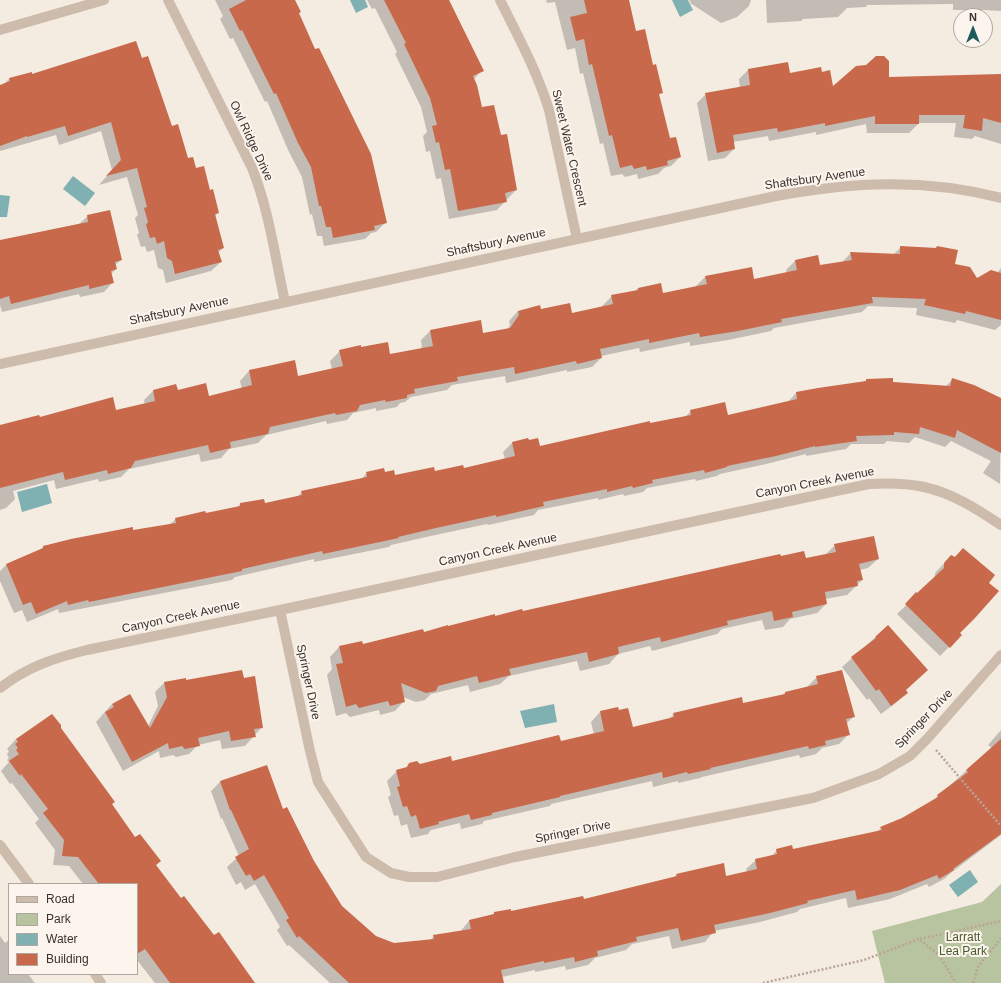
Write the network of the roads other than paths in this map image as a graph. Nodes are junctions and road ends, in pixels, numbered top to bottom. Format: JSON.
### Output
{"nodes":[{"id":1,"x":104,"y":0,"type":"edge"},
{"id":2,"x":168,"y":0,"type":"edge"},
{"id":3,"x":500,"y":0,"type":"edge"},
{"id":4,"x":0,"y":30,"type":"edge"},
{"id":5,"x":1001,"y":198,"type":"edge"},
{"id":6,"x":577,"y":239,"type":"junction"},
{"id":7,"x":285,"y":302,"type":"junction"},
{"id":8,"x":0,"y":364,"type":"edge"},
{"id":9,"x":1001,"y":525,"type":"edge"},
{"id":10,"x":280,"y":610,"type":"junction"},
{"id":11,"x":1001,"y":656,"type":"edge"},
{"id":12,"x":0,"y":688,"type":"edge"},
{"id":13,"x":0,"y":845,"type":"edge"},
{"id":14,"x":28,"y":883,"type":"edge"},
{"id":15,"x":95,"y":975,"type":"edge"},
{"id":16,"x":101,"y":983,"type":"edge"}],
"edges":[{"from":1,"to":4,"type":"street"},
{"from":2,"to":7,"type":"street","name":"Owl Ridge Drive"},
{"from":3,"to":6,"type":"street","name":"Sweet Water Crescent"},
{"from":5,"to":6,"type":"street","name":"Shaftsbury Avenue"},
{"from":6,"to":7,"type":"street","name":"Shaftsbury Avenue"},
{"from":7,"to":8,"type":"street","name":"Shaftsbury Avenue"},
{"from":9,"to":10,"type":"street","name":"Canyon Creek Avenue"},
{"from":10,"to":11,"type":"street","name":"Springer Drive"},
{"from":10,"to":12,"type":"street","name":"Canyon Creek Avenue"},
{"from":13,"to":14,"type":"street"},
{"from":15,"to":16,"type":"street"}]}
